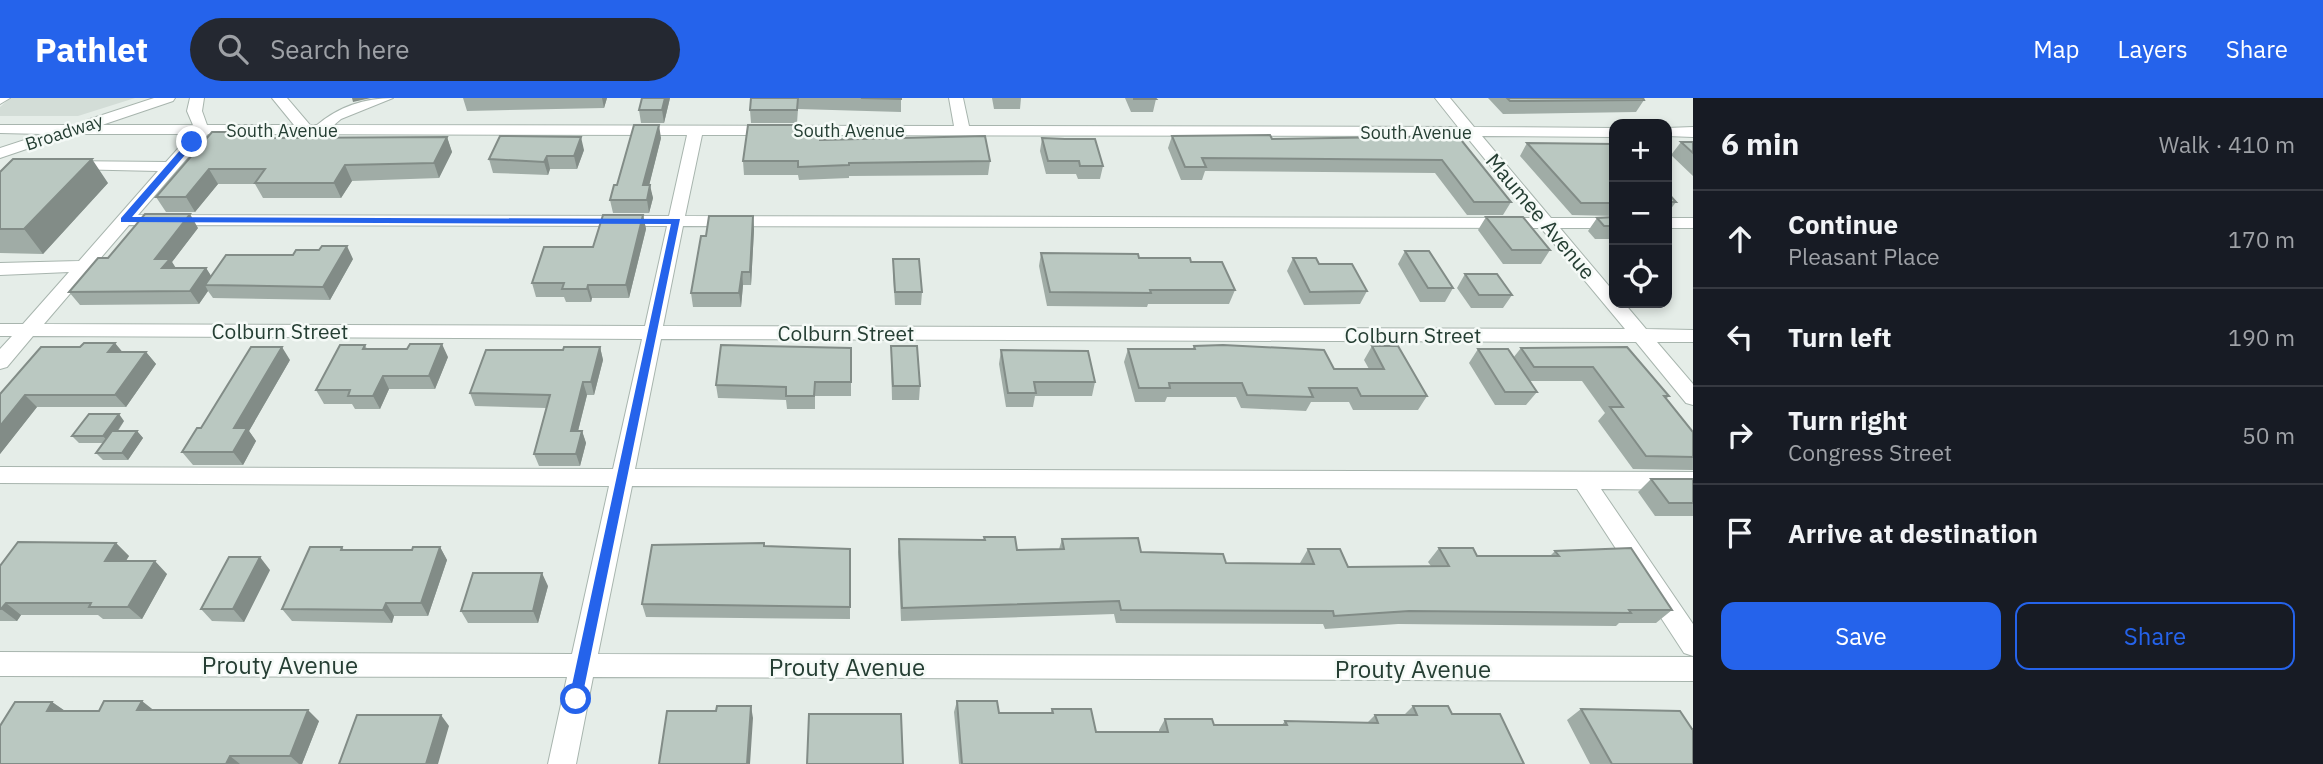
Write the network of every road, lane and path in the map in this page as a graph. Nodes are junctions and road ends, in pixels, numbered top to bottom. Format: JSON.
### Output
{"nodes":[{"id":1,"x":168,"y":98,"type":"edge"},
{"id":2,"x":197,"y":98,"type":"edge"},
{"id":3,"x":279,"y":98,"type":"edge"},
{"id":4,"x":334,"y":98,"type":"edge"},
{"id":5,"x":386,"y":98,"type":"edge"},
{"id":6,"x":957,"y":98,"type":"edge"},
{"id":7,"x":1442,"y":98,"type":"edge"},
{"id":8,"x":336,"y":116,"type":"junction"},
{"id":9,"x":0,"y":129,"type":"edge"},
{"id":10,"x":73,"y":129,"type":"junction"},
{"id":11,"x":203,"y":130,"type":"junction"},
{"id":12,"x":313,"y":130,"type":"junction"},
{"id":13,"x":962,"y":130,"type":"junction"},
{"id":14,"x":695,"y":131,"type":"junction"},
{"id":15,"x":1471,"y":132,"type":"junction"},
{"id":16,"x":1609,"y":132,"type":"edge"},
{"id":17,"x":1672,"y":132,"type":"edge"},
{"id":18,"x":1693,"y":132,"type":"edge"},
{"id":19,"x":0,"y":153,"type":"edge"},
{"id":20,"x":171,"y":166,"type":"junction"},
{"id":21,"x":56,"y":167,"type":"edge"},
{"id":22,"x":124,"y":220,"type":"junction"},
{"id":23,"x":677,"y":221,"type":"junction"},
{"id":24,"x":1546,"y":222,"type":"junction"},
{"id":25,"x":1609,"y":223,"type":"edge"},
{"id":26,"x":1672,"y":223,"type":"edge"},
{"id":27,"x":1693,"y":223,"type":"edge"},
{"id":28,"x":84,"y":266,"type":"junction"},
{"id":29,"x":0,"y":269,"type":"edge"},
{"id":30,"x":0,"y":330,"type":"edge"},
{"id":31,"x":28,"y":330,"type":"junction"},
{"id":32,"x":653,"y":332,"type":"junction"},
{"id":33,"x":1641,"y":336,"type":"junction"},
{"id":34,"x":1693,"y":336,"type":"edge"},
{"id":35,"x":0,"y":362,"type":"edge"},
{"id":36,"x":1693,"y":398,"type":"edge"},
{"id":37,"x":0,"y":475,"type":"edge"},
{"id":38,"x":622,"y":478,"type":"junction"},
{"id":39,"x":1583,"y":480,"type":"junction"},
{"id":40,"x":1693,"y":481,"type":"edge"},
{"id":41,"x":1693,"y":645,"type":"edge"},
{"id":42,"x":0,"y":664,"type":"edge"},
{"id":43,"x":583,"y":666,"type":"junction"},
{"id":44,"x":1693,"y":669,"type":"edge"},
{"id":45,"x":562,"y":764,"type":"edge"}],
"edges":[{"from":1,"to":10,"type":"street","name":"Broadway"},
{"from":2,"to":11,"type":"street"},
{"from":3,"to":12,"type":"street"},
{"from":4,"to":8,"type":"street"},
{"from":5,"to":8,"type":"street"},
{"from":6,"to":13,"type":"street"},
{"from":7,"to":15,"type":"street","name":"Maumee Avenue"},
{"from":8,"to":12,"type":"street"},
{"from":9,"to":10,"type":"street","name":"South Avenue"},
{"from":10,"to":11,"type":"street","name":"South Avenue"},
{"from":10,"to":19,"type":"street","name":"Broadway"},
{"from":11,"to":12,"type":"street","name":"South Avenue"},
{"from":11,"to":20,"type":"street"},
{"from":12,"to":14,"type":"street","name":"South Avenue"},
{"from":13,"to":14,"type":"street","name":"South Avenue"},
{"from":13,"to":15,"type":"street","name":"South Avenue"},
{"from":14,"to":23,"type":"street"},
{"from":15,"to":16,"type":"street","name":"South Avenue"},
{"from":15,"to":24,"type":"street","name":"Maumee Avenue"},
{"from":17,"to":18,"type":"street"},
{"from":20,"to":21,"type":"street"},
{"from":20,"to":22,"type":"street"},
{"from":22,"to":23,"type":"street"},
{"from":22,"to":28,"type":"street"},
{"from":23,"to":24,"type":"street"},
{"from":23,"to":32,"type":"street"},
{"from":24,"to":25,"type":"street"},
{"from":24,"to":33,"type":"street","name":"Maumee Avenue"},
{"from":26,"to":27,"type":"street"},
{"from":28,"to":29,"type":"street"},
{"from":28,"to":31,"type":"street"},
{"from":30,"to":31,"type":"street","name":"Colburn Street"},
{"from":31,"to":32,"type":"street","name":"Colburn Street"},
{"from":31,"to":35,"type":"street"},
{"from":32,"to":33,"type":"street","name":"Colburn Street"},
{"from":32,"to":38,"type":"street"},
{"from":33,"to":34,"type":"street","name":"Colburn Street"},
{"from":33,"to":36,"type":"street","name":"Maumee Avenue"},
{"from":37,"to":38,"type":"street"},
{"from":38,"to":39,"type":"street"},
{"from":38,"to":43,"type":"street"},
{"from":39,"to":40,"type":"street"},
{"from":39,"to":41,"type":"street"},
{"from":42,"to":43,"type":"street","name":"Prouty Avenue"},
{"from":43,"to":44,"type":"street","name":"Prouty Avenue"},
{"from":43,"to":45,"type":"street"}]}
